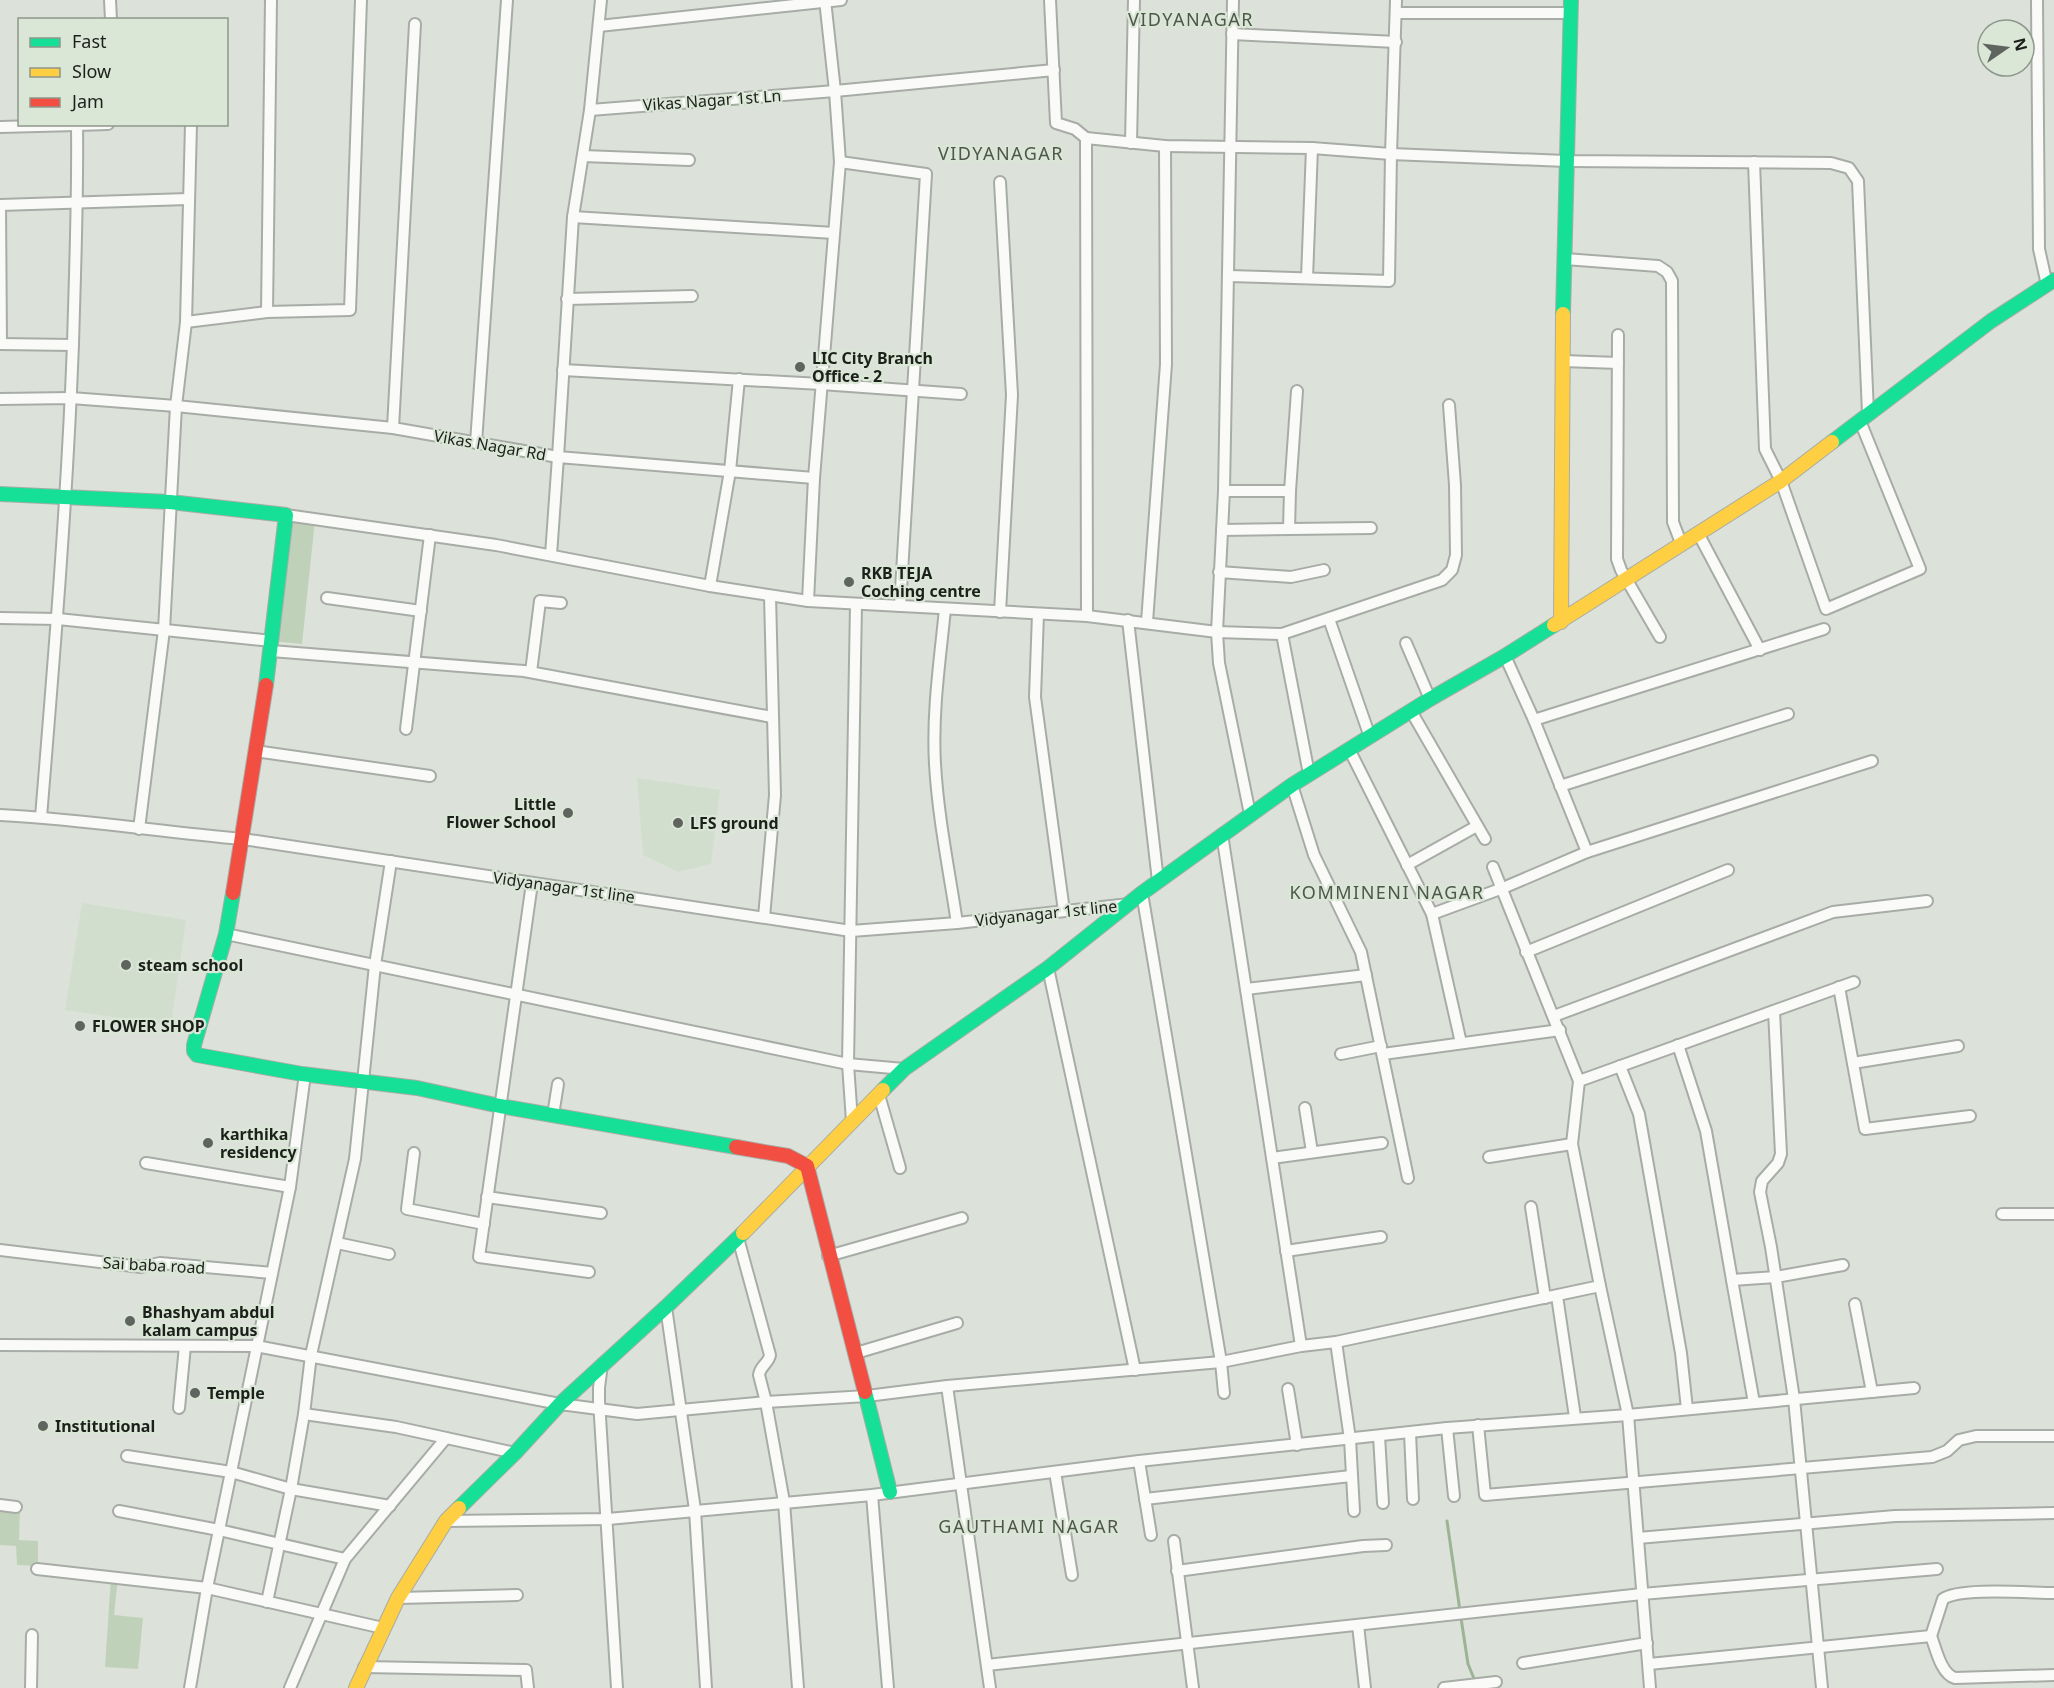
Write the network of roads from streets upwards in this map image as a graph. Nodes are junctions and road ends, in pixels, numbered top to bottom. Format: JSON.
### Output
{"nodes":[{"id":1,"x":111,"y":0,"type":"edge"},
{"id":2,"x":271,"y":0,"type":"edge"},
{"id":3,"x":361,"y":0,"type":"edge"},
{"id":4,"x":507,"y":0,"type":"edge"},
{"id":5,"x":601,"y":0,"type":"edge"},
{"id":6,"x":841,"y":0,"type":"edge"},
{"id":7,"x":1050,"y":0,"type":"edge"},
{"id":8,"x":1134,"y":0,"type":"edge"},
{"id":9,"x":1233,"y":0,"type":"edge"},
{"id":10,"x":1396,"y":0,"type":"edge"},
{"id":11,"x":2037,"y":0,"type":"edge"},
{"id":12,"x":825,"y":1,"type":"edge"},
{"id":13,"x":1571,"y":6,"type":"edge"},
{"id":14,"x":1396,"y":13,"type":"junction"},
{"id":15,"x":111,"y":18,"type":"edge"},
{"id":16,"x":415,"y":24,"type":"dead end"},
{"id":17,"x":599,"y":26,"type":"junction"},
{"id":18,"x":1232,"y":34,"type":"junction"},
{"id":19,"x":1395,"y":42,"type":"junction"},
{"id":20,"x":1054,"y":70,"type":"junction"},
{"id":21,"x":835,"y":91,"type":"junction"},
{"id":22,"x":590,"y":110,"type":"junction"},
{"id":23,"x":38,"y":126,"type":"edge"},
{"id":24,"x":77,"y":126,"type":"edge"},
{"id":25,"x":190,"y":126,"type":"edge"},
{"id":26,"x":0,"y":127,"type":"edge"},
{"id":27,"x":1086,"y":138,"type":"junction"},
{"id":28,"x":1131,"y":143,"type":"junction"},
{"id":29,"x":1165,"y":146,"type":"junction"},
{"id":30,"x":1230,"y":146,"type":"junction"},
{"id":31,"x":1312,"y":148,"type":"junction"},
{"id":32,"x":1391,"y":154,"type":"junction"},
{"id":33,"x":583,"y":156,"type":"junction"},
{"id":34,"x":688,"y":160,"type":"dead end"},
{"id":35,"x":1566,"y":161,"type":"junction"},
{"id":36,"x":840,"y":162,"type":"junction"},
{"id":37,"x":1754,"y":162,"type":"junction"},
{"id":38,"x":1000,"y":182,"type":"dead end"},
{"id":39,"x":188,"y":199,"type":"junction"},
{"id":40,"x":78,"y":203,"type":"junction"},
{"id":41,"x":0,"y":205,"type":"edge"},
{"id":42,"x":573,"y":217,"type":"junction"},
{"id":43,"x":834,"y":233,"type":"junction"},
{"id":44,"x":1565,"y":259,"type":"junction"},
{"id":45,"x":1229,"y":276,"type":"junction"},
{"id":46,"x":1307,"y":278,"type":"junction"},
{"id":47,"x":2051,"y":282,"type":"edge"},
{"id":48,"x":692,"y":296,"type":"dead end"},
{"id":49,"x":567,"y":299,"type":"junction"},
{"id":50,"x":267,"y":312,"type":"junction"},
{"id":51,"x":186,"y":322,"type":"junction"},
{"id":52,"x":1618,"y":335,"type":"dead end"},
{"id":53,"x":1,"y":344,"type":"edge"},
{"id":54,"x":73,"y":345,"type":"junction"},
{"id":55,"x":1563,"y":361,"type":"junction"},
{"id":56,"x":1618,"y":363,"type":"junction"},
{"id":57,"x":563,"y":370,"type":"junction"},
{"id":58,"x":739,"y":379,"type":"junction"},
{"id":59,"x":821,"y":384,"type":"junction"},
{"id":60,"x":913,"y":391,"type":"junction"},
{"id":61,"x":1297,"y":391,"type":"dead end"},
{"id":62,"x":961,"y":394,"type":"dead end"},
{"id":63,"x":71,"y":398,"type":"junction"},
{"id":64,"x":0,"y":399,"type":"edge"},
{"id":65,"x":1449,"y":405,"type":"dead end"},
{"id":66,"x":176,"y":406,"type":"junction"},
{"id":67,"x":1864,"y":417,"type":"junction"},
{"id":68,"x":393,"y":428,"type":"junction"},
{"id":69,"x":476,"y":443,"type":"junction"},
{"id":70,"x":558,"y":457,"type":"junction"},
{"id":71,"x":730,"y":471,"type":"junction"},
{"id":72,"x":814,"y":478,"type":"junction"},
{"id":73,"x":1781,"y":481,"type":"junction"},
{"id":74,"x":1224,"y":491,"type":"junction"},
{"id":75,"x":1290,"y":491,"type":"junction"},
{"id":76,"x":0,"y":494,"type":"edge"},
{"id":77,"x":65,"y":496,"type":"junction"},
{"id":78,"x":170,"y":502,"type":"junction"},
{"id":79,"x":286,"y":515,"type":"junction"},
{"id":80,"x":1371,"y":528,"type":"dead end"},
{"id":81,"x":1289,"y":529,"type":"junction"},
{"id":82,"x":1222,"y":530,"type":"junction"},
{"id":83,"x":1698,"y":533,"type":"junction"},
{"id":84,"x":430,"y":535,"type":"junction"},
{"id":85,"x":1681,"y":543,"type":"junction"},
{"id":86,"x":551,"y":555,"type":"junction"},
{"id":87,"x":1324,"y":570,"type":"dead end"},
{"id":88,"x":1219,"y":572,"type":"junction"},
{"id":89,"x":1627,"y":578,"type":"junction"},
{"id":90,"x":710,"y":586,"type":"junction"},
{"id":91,"x":770,"y":596,"type":"junction"},
{"id":92,"x":327,"y":598,"type":"dead end"},
{"id":93,"x":808,"y":601,"type":"junction"},
{"id":94,"x":561,"y":603,"type":"dead end"},
{"id":95,"x":856,"y":604,"type":"junction"},
{"id":96,"x":900,"y":606,"type":"junction"},
{"id":97,"x":945,"y":609,"type":"junction"},
{"id":98,"x":421,"y":611,"type":"junction"},
{"id":99,"x":1000,"y":612,"type":"junction"},
{"id":100,"x":1038,"y":614,"type":"junction"},
{"id":101,"x":1087,"y":616,"type":"junction"},
{"id":102,"x":0,"y":618,"type":"edge"},
{"id":103,"x":58,"y":619,"type":"junction"},
{"id":104,"x":1329,"y":619,"type":"junction"},
{"id":105,"x":1128,"y":620,"type":"junction"},
{"id":106,"x":1147,"y":622,"type":"junction"},
{"id":107,"x":1561,"y":622,"type":"junction"},
{"id":108,"x":164,"y":630,"type":"junction"},
{"id":109,"x":1824,"y":630,"type":"dead end"},
{"id":110,"x":1217,"y":632,"type":"junction"},
{"id":111,"x":1282,"y":634,"type":"junction"},
{"id":112,"x":1660,"y":637,"type":"dead end"},
{"id":113,"x":1406,"y":643,"type":"dead end"},
{"id":114,"x":271,"y":646,"type":"junction"},
{"id":115,"x":1760,"y":650,"type":"junction"},
{"id":116,"x":1505,"y":657,"type":"junction"},
{"id":117,"x":414,"y":662,"type":"junction"},
{"id":118,"x":531,"y":672,"type":"junction"},
{"id":119,"x":1430,"y":699,"type":"junction"},
{"id":120,"x":1411,"y":711,"type":"junction"},
{"id":121,"x":1788,"y":714,"type":"dead end"},
{"id":122,"x":772,"y":717,"type":"junction"},
{"id":123,"x":1533,"y":720,"type":"junction"},
{"id":124,"x":406,"y":729,"type":"dead end"},
{"id":125,"x":1370,"y":736,"type":"junction"},
{"id":126,"x":1349,"y":749,"type":"junction"},
{"id":127,"x":255,"y":751,"type":"junction"},
{"id":128,"x":1872,"y":761,"type":"dead end"},
{"id":129,"x":1310,"y":774,"type":"junction"},
{"id":130,"x":430,"y":776,"type":"dead end"},
{"id":131,"x":1292,"y":785,"type":"junction"},
{"id":132,"x":1560,"y":786,"type":"junction"},
{"id":133,"x":1251,"y":814,"type":"junction"},
{"id":134,"x":0,"y":815,"type":"edge"},
{"id":135,"x":41,"y":817,"type":"junction"},
{"id":136,"x":1477,"y":826,"type":"junction"},
{"id":137,"x":139,"y":829,"type":"junction"},
{"id":138,"x":1222,"y":834,"type":"junction"},
{"id":139,"x":243,"y":838,"type":"junction"},
{"id":140,"x":1485,"y":839,"type":"dead end"},
{"id":141,"x":1587,"y":852,"type":"junction"},
{"id":142,"x":391,"y":861,"type":"junction"},
{"id":143,"x":1407,"y":865,"type":"junction"},
{"id":144,"x":1493,"y":867,"type":"dead end"},
{"id":145,"x":1728,"y":870,"type":"dead end"},
{"id":146,"x":1158,"y":881,"type":"junction"},
{"id":147,"x":532,"y":883,"type":"junction"},
{"id":148,"x":1503,"y":888,"type":"junction"},
{"id":149,"x":1142,"y":893,"type":"junction"},
{"id":150,"x":1927,"y":902,"type":"dead end"},
{"id":151,"x":1129,"y":904,"type":"junction"},
{"id":152,"x":1064,"y":911,"type":"junction"},
{"id":153,"x":1432,"y":915,"type":"junction"},
{"id":154,"x":764,"y":917,"type":"junction"},
{"id":155,"x":957,"y":923,"type":"junction"},
{"id":156,"x":851,"y":931,"type":"junction"},
{"id":157,"x":226,"y":934,"type":"junction"},
{"id":158,"x":1526,"y":951,"type":"junction"},
{"id":159,"x":375,"y":965,"type":"junction"},
{"id":160,"x":1048,"y":968,"type":"junction"},
{"id":161,"x":1366,"y":975,"type":"junction"},
{"id":162,"x":1854,"y":982,"type":"dead end"},
{"id":163,"x":1839,"y":987,"type":"junction"},
{"id":164,"x":1246,"y":989,"type":"junction"},
{"id":165,"x":517,"y":995,"type":"junction"},
{"id":166,"x":1774,"y":1011,"type":"junction"},
{"id":167,"x":1554,"y":1016,"type":"junction"},
{"id":168,"x":1560,"y":1030,"type":"junction"},
{"id":169,"x":1461,"y":1043,"type":"junction"},
{"id":170,"x":1678,"y":1045,"type":"junction"},
{"id":171,"x":1958,"y":1046,"type":"dead end"},
{"id":172,"x":1382,"y":1050,"type":"junction"},
{"id":173,"x":1341,"y":1054,"type":"dead end"},
{"id":174,"x":1853,"y":1063,"type":"junction"},
{"id":175,"x":848,"y":1064,"type":"junction"},
{"id":176,"x":1620,"y":1066,"type":"junction"},
{"id":177,"x":904,"y":1070,"type":"junction"},
{"id":178,"x":304,"y":1074,"type":"junction"},
{"id":179,"x":1579,"y":1081,"type":"junction"},
{"id":180,"x":364,"y":1082,"type":"junction"},
{"id":181,"x":558,"y":1084,"type":"dead end"},
{"id":182,"x":879,"y":1095,"type":"junction"},
{"id":183,"x":500,"y":1106,"type":"junction"},
{"id":184,"x":1305,"y":1108,"type":"dead end"},
{"id":185,"x":553,"y":1115,"type":"junction"},
{"id":186,"x":1970,"y":1116,"type":"dead end"},
{"id":187,"x":852,"y":1121,"type":"junction"},
{"id":188,"x":1382,"y":1143,"type":"dead end"},
{"id":189,"x":1572,"y":1144,"type":"junction"},
{"id":190,"x":1312,"y":1152,"type":"junction"},
{"id":191,"x":414,"y":1153,"type":"dead end"},
{"id":192,"x":1489,"y":1157,"type":"dead end"},
{"id":193,"x":1272,"y":1158,"type":"junction"},
{"id":194,"x":146,"y":1163,"type":"dead end"},
{"id":195,"x":807,"y":1166,"type":"junction"},
{"id":196,"x":900,"y":1168,"type":"dead end"},
{"id":197,"x":1408,"y":1178,"type":"dead end"},
{"id":198,"x":290,"y":1187,"type":"junction"},
{"id":199,"x":487,"y":1197,"type":"junction"},
{"id":200,"x":1531,"y":1207,"type":"dead end"},
{"id":201,"x":601,"y":1213,"type":"dead end"},
{"id":202,"x":2001,"y":1214,"type":"dead end"},
{"id":203,"x":2054,"y":1214,"type":"edge"},
{"id":204,"x":962,"y":1218,"type":"dead end"},
{"id":205,"x":484,"y":1224,"type":"junction"},
{"id":206,"x":1381,"y":1237,"type":"dead end"},
{"id":207,"x":738,"y":1238,"type":"junction"},
{"id":208,"x":337,"y":1243,"type":"junction"},
{"id":209,"x":0,"y":1250,"type":"edge"},
{"id":210,"x":1286,"y":1251,"type":"junction"},
{"id":211,"x":389,"y":1254,"type":"dead end"},
{"id":212,"x":828,"y":1256,"type":"junction"},
{"id":213,"x":1842,"y":1265,"type":"dead end"},
{"id":214,"x":589,"y":1272,"type":"dead end"},
{"id":215,"x":272,"y":1273,"type":"junction"},
{"id":216,"x":1776,"y":1277,"type":"junction"},
{"id":217,"x":1732,"y":1280,"type":"junction"},
{"id":218,"x":1600,"y":1286,"type":"junction"},
{"id":219,"x":1551,"y":1297,"type":"junction"},
{"id":220,"x":1855,"y":1304,"type":"dead end"},
{"id":221,"x":666,"y":1307,"type":"junction"},
{"id":222,"x":957,"y":1323,"type":"dead end"},
{"id":223,"x":1336,"y":1342,"type":"junction"},
{"id":224,"x":0,"y":1345,"type":"edge"},
{"id":225,"x":185,"y":1346,"type":"junction"},
{"id":226,"x":256,"y":1346,"type":"junction"},
{"id":227,"x":1301,"y":1346,"type":"junction"},
{"id":228,"x":856,"y":1353,"type":"junction"},
{"id":229,"x":311,"y":1355,"type":"junction"},
{"id":230,"x":1221,"y":1362,"type":"junction"},
{"id":231,"x":602,"y":1364,"type":"junction"},
{"id":232,"x":1136,"y":1370,"type":"junction"},
{"id":233,"x":947,"y":1386,"type":"junction"},
{"id":234,"x":1914,"y":1388,"type":"dead end"},
{"id":235,"x":1288,"y":1389,"type":"dead end"},
{"id":236,"x":1872,"y":1392,"type":"junction"},
{"id":237,"x":1224,"y":1393,"type":"dead end"},
{"id":238,"x":867,"y":1396,"type":"junction"},
{"id":239,"x":1794,"y":1399,"type":"junction"},
{"id":240,"x":766,"y":1402,"type":"junction"},
{"id":241,"x":1754,"y":1403,"type":"junction"},
{"id":242,"x":560,"y":1404,"type":"junction"},
{"id":243,"x":179,"y":1408,"type":"dead end"},
{"id":244,"x":1687,"y":1409,"type":"junction"},
{"id":245,"x":600,"y":1410,"type":"junction"},
{"id":246,"x":680,"y":1411,"type":"junction"},
{"id":247,"x":304,"y":1414,"type":"junction"},
{"id":248,"x":1628,"y":1415,"type":"junction"},
{"id":249,"x":1575,"y":1418,"type":"junction"},
{"id":250,"x":1478,"y":1425,"type":"junction"},
{"id":251,"x":1447,"y":1428,"type":"junction"},
{"id":252,"x":1410,"y":1433,"type":"junction"},
{"id":253,"x":1379,"y":1436,"type":"junction"},
{"id":254,"x":2054,"y":1436,"type":"edge"},
{"id":255,"x":446,"y":1438,"type":"junction"},
{"id":256,"x":1350,"y":1439,"type":"junction"},
{"id":257,"x":1297,"y":1445,"type":"junction"},
{"id":258,"x":515,"y":1453,"type":"junction"},
{"id":259,"x":127,"y":1456,"type":"dead end"},
{"id":260,"x":1139,"y":1461,"type":"junction"},
{"id":261,"x":1801,"y":1467,"type":"junction"},
{"id":262,"x":231,"y":1472,"type":"junction"},
{"id":263,"x":1055,"y":1472,"type":"junction"},
{"id":264,"x":1351,"y":1476,"type":"junction"},
{"id":265,"x":1634,"y":1482,"type":"junction"},
{"id":266,"x":962,"y":1485,"type":"junction"},
{"id":267,"x":291,"y":1489,"type":"junction"},
{"id":268,"x":890,"y":1492,"type":"junction"},
{"id":269,"x":872,"y":1495,"type":"junction"},
{"id":270,"x":1454,"y":1496,"type":"dead end"},
{"id":271,"x":1145,"y":1499,"type":"junction"},
{"id":272,"x":1413,"y":1499,"type":"dead end"},
{"id":273,"x":784,"y":1502,"type":"junction"},
{"id":274,"x":1383,"y":1503,"type":"dead end"},
{"id":275,"x":0,"y":1505,"type":"edge"},
{"id":276,"x":390,"y":1506,"type":"junction"},
{"id":277,"x":16,"y":1507,"type":"dead end"},
{"id":278,"x":695,"y":1510,"type":"junction"},
{"id":279,"x":119,"y":1511,"type":"dead end"},
{"id":280,"x":1354,"y":1511,"type":"dead end"},
{"id":281,"x":2054,"y":1513,"type":"edge"},
{"id":282,"x":608,"y":1519,"type":"junction"},
{"id":283,"x":446,"y":1521,"type":"junction"},
{"id":284,"x":1807,"y":1524,"type":"junction"},
{"id":285,"x":219,"y":1530,"type":"junction"},
{"id":286,"x":1151,"y":1535,"type":"dead end"},
{"id":287,"x":1638,"y":1538,"type":"junction"},
{"id":288,"x":1174,"y":1541,"type":"dead end"},
{"id":289,"x":280,"y":1544,"type":"junction"},
{"id":290,"x":1386,"y":1545,"type":"dead end"},
{"id":291,"x":345,"y":1559,"type":"junction"},
{"id":292,"x":37,"y":1569,"type":"dead end"},
{"id":293,"x":1937,"y":1569,"type":"dead end"},
{"id":294,"x":1177,"y":1571,"type":"junction"},
{"id":295,"x":1072,"y":1575,"type":"dead end"},
{"id":296,"x":1812,"y":1581,"type":"junction"},
{"id":297,"x":207,"y":1588,"type":"junction"},
{"id":298,"x":2054,"y":1593,"type":"edge"},
{"id":299,"x":1642,"y":1594,"type":"junction"},
{"id":300,"x":517,"y":1595,"type":"dead end"},
{"id":301,"x":398,"y":1598,"type":"junction"},
{"id":302,"x":267,"y":1602,"type":"junction"},
{"id":303,"x":322,"y":1614,"type":"junction"},
{"id":304,"x":1358,"y":1625,"type":"junction"},
{"id":305,"x":383,"y":1628,"type":"junction"},
{"id":306,"x":32,"y":1635,"type":"dead end"},
{"id":307,"x":1931,"y":1636,"type":"junction"},
{"id":308,"x":1647,"y":1643,"type":"junction"},
{"id":309,"x":1186,"y":1644,"type":"junction"},
{"id":310,"x":1819,"y":1647,"type":"junction"},
{"id":311,"x":1523,"y":1663,"type":"dead end"},
{"id":312,"x":1648,"y":1664,"type":"junction"},
{"id":313,"x":987,"y":1665,"type":"junction"},
{"id":314,"x":364,"y":1667,"type":"junction"},
{"id":315,"x":2054,"y":1675,"type":"edge"},
{"id":316,"x":1496,"y":1682,"type":"dead end"},
{"id":317,"x":31,"y":1688,"type":"edge"},
{"id":318,"x":190,"y":1688,"type":"edge"},
{"id":319,"x":290,"y":1688,"type":"edge"},
{"id":320,"x":356,"y":1688,"type":"edge"},
{"id":321,"x":528,"y":1688,"type":"edge"},
{"id":322,"x":617,"y":1688,"type":"edge"},
{"id":323,"x":706,"y":1688,"type":"edge"},
{"id":324,"x":798,"y":1688,"type":"edge"},
{"id":325,"x":888,"y":1688,"type":"edge"},
{"id":326,"x":990,"y":1688,"type":"edge"},
{"id":327,"x":1193,"y":1688,"type":"edge"},
{"id":328,"x":1365,"y":1688,"type":"edge"},
{"id":329,"x":1444,"y":1688,"type":"edge"},
{"id":330,"x":1650,"y":1688,"type":"edge"},
{"id":331,"x":1822,"y":1688,"type":"edge"}],
"edges":[{"from":1,"to":15,"type":"street"},
{"from":2,"to":50,"type":"street"},
{"from":3,"to":50,"type":"street"},
{"from":4,"to":69,"type":"street"},
{"from":5,"to":17,"type":"street","name":"Vikas Nagar Rd"},
{"from":6,"to":12,"type":"street"},
{"from":7,"to":20,"type":"street"},
{"from":8,"to":28,"type":"street"},
{"from":9,"to":18,"type":"street"},
{"from":10,"to":14,"type":"street"},
{"from":11,"to":47,"type":"street"},
{"from":12,"to":17,"type":"street"},
{"from":12,"to":21,"type":"street"},
{"from":13,"to":14,"type":"street"},
{"from":13,"to":35,"type":"street"},
{"from":14,"to":19,"type":"street"},
{"from":16,"to":68,"type":"street"},
{"from":17,"to":22,"type":"street","name":"Vikas Nagar Rd"},
{"from":18,"to":19,"type":"street"},
{"from":18,"to":30,"type":"street"},
{"from":19,"to":32,"type":"street"},
{"from":20,"to":21,"type":"street","name":"Vikas Nagar 1st Ln"},
{"from":20,"to":27,"type":"street"},
{"from":21,"to":22,"type":"street","name":"Vikas Nagar 1st Ln"},
{"from":21,"to":36,"type":"street"},
{"from":22,"to":33,"type":"street","name":"Vikas Nagar Rd"},
{"from":23,"to":26,"type":"street"},
{"from":24,"to":40,"type":"street"},
{"from":25,"to":39,"type":"street"},
{"from":27,"to":28,"type":"street"},
{"from":27,"to":101,"type":"street"},
{"from":28,"to":29,"type":"street"},
{"from":29,"to":30,"type":"street"},
{"from":29,"to":106,"type":"street"},
{"from":30,"to":31,"type":"street"},
{"from":30,"to":45,"type":"street"},
{"from":31,"to":32,"type":"street"},
{"from":31,"to":46,"type":"street"},
{"from":32,"to":35,"type":"street"},
{"from":32,"to":46,"type":"street"},
{"from":33,"to":34,"type":"street"},
{"from":33,"to":42,"type":"street","name":"Vikas Nagar Rd"},
{"from":35,"to":37,"type":"street"},
{"from":35,"to":44,"type":"street"},
{"from":36,"to":43,"type":"street"},
{"from":36,"to":60,"type":"street"},
{"from":37,"to":67,"type":"street"},
{"from":37,"to":73,"type":"street"},
{"from":38,"to":99,"type":"street"},
{"from":39,"to":40,"type":"street"},
{"from":39,"to":51,"type":"street"},
{"from":40,"to":41,"type":"street"},
{"from":40,"to":54,"type":"street"},
{"from":41,"to":53,"type":"street"},
{"from":42,"to":43,"type":"street"},
{"from":42,"to":49,"type":"street","name":"Vikas Nagar Rd"},
{"from":43,"to":59,"type":"street"},
{"from":44,"to":55,"type":"street"},
{"from":44,"to":85,"type":"street"},
{"from":45,"to":46,"type":"street"},
{"from":45,"to":74,"type":"street"},
{"from":47,"to":67,"type":"street"},
{"from":48,"to":49,"type":"street"},
{"from":49,"to":57,"type":"street","name":"Vikas Nagar Rd"},
{"from":50,"to":51,"type":"street"},
{"from":51,"to":66,"type":"street"},
{"from":52,"to":56,"type":"street"},
{"from":53,"to":54,"type":"street"},
{"from":54,"to":63,"type":"street"},
{"from":55,"to":56,"type":"street"},
{"from":55,"to":107,"type":"street"},
{"from":56,"to":89,"type":"street"},
{"from":57,"to":58,"type":"street"},
{"from":57,"to":70,"type":"street","name":"Vikas Nagar Rd"},
{"from":58,"to":59,"type":"street"},
{"from":58,"to":71,"type":"street"},
{"from":59,"to":60,"type":"street"},
{"from":59,"to":72,"type":"street"},
{"from":60,"to":62,"type":"street"},
{"from":60,"to":96,"type":"street"},
{"from":61,"to":75,"type":"street"},
{"from":63,"to":64,"type":"street","name":"Vikas Nagar Rd"},
{"from":63,"to":66,"type":"street","name":"Vikas Nagar Rd"},
{"from":63,"to":77,"type":"street"},
{"from":65,"to":104,"type":"street"},
{"from":66,"to":68,"type":"street","name":"Vikas Nagar Rd"},
{"from":66,"to":78,"type":"street"},
{"from":67,"to":73,"type":"street"},
{"from":67,"to":73,"type":"street"},
{"from":68,"to":69,"type":"street","name":"Vikas Nagar Rd"},
{"from":69,"to":70,"type":"street","name":"Vikas Nagar Rd"},
{"from":70,"to":71,"type":"street"},
{"from":70,"to":86,"type":"street"},
{"from":71,"to":72,"type":"street"},
{"from":71,"to":90,"type":"street"},
{"from":72,"to":93,"type":"street"},
{"from":73,"to":83,"type":"street"},
{"from":74,"to":75,"type":"street"},
{"from":74,"to":82,"type":"street"},
{"from":75,"to":81,"type":"street"},
{"from":76,"to":77,"type":"street"},
{"from":77,"to":78,"type":"street"},
{"from":77,"to":103,"type":"street"},
{"from":78,"to":79,"type":"street"},
{"from":78,"to":108,"type":"street"},
{"from":79,"to":84,"type":"street"},
{"from":79,"to":114,"type":"street"},
{"from":80,"to":81,"type":"street"},
{"from":81,"to":82,"type":"street"},
{"from":82,"to":88,"type":"street"},
{"from":83,"to":85,"type":"street"},
{"from":83,"to":115,"type":"street"},
{"from":84,"to":86,"type":"street"},
{"from":84,"to":98,"type":"street"},
{"from":85,"to":89,"type":"street"},
{"from":86,"to":90,"type":"street"},
{"from":87,"to":88,"type":"street"},
{"from":88,"to":110,"type":"street"},
{"from":89,"to":107,"type":"street"},
{"from":89,"to":112,"type":"street"},
{"from":90,"to":91,"type":"street"},
{"from":91,"to":93,"type":"street"},
{"from":91,"to":122,"type":"street"},
{"from":92,"to":98,"type":"street"},
{"from":93,"to":95,"type":"street"},
{"from":94,"to":118,"type":"street"},
{"from":95,"to":96,"type":"street"},
{"from":95,"to":156,"type":"street"},
{"from":96,"to":97,"type":"street"},
{"from":97,"to":99,"type":"street"},
{"from":97,"to":155,"type":"street"},
{"from":98,"to":117,"type":"street"},
{"from":99,"to":100,"type":"street"},
{"from":100,"to":101,"type":"street"},
{"from":100,"to":152,"type":"street"},
{"from":101,"to":105,"type":"street"},
{"from":102,"to":103,"type":"street"},
{"from":103,"to":108,"type":"street"},
{"from":103,"to":135,"type":"street"},
{"from":104,"to":111,"type":"street"},
{"from":104,"to":125,"type":"street"},
{"from":105,"to":106,"type":"street"},
{"from":105,"to":146,"type":"street"},
{"from":106,"to":110,"type":"street"},
{"from":107,"to":116,"type":"street"},
{"from":108,"to":114,"type":"street"},
{"from":108,"to":137,"type":"street"},
{"from":109,"to":115,"type":"street"},
{"from":110,"to":111,"type":"street"},
{"from":110,"to":133,"type":"street"},
{"from":111,"to":129,"type":"street"},
{"from":113,"to":119,"type":"street"},
{"from":114,"to":117,"type":"street"},
{"from":114,"to":127,"type":"street"},
{"from":115,"to":123,"type":"street"},
{"from":116,"to":119,"type":"street"},
{"from":116,"to":123,"type":"street"},
{"from":117,"to":118,"type":"street"},
{"from":117,"to":124,"type":"street"},
{"from":118,"to":122,"type":"street"},
{"from":119,"to":120,"type":"street"},
{"from":120,"to":125,"type":"street"},
{"from":120,"to":136,"type":"street"},
{"from":121,"to":132,"type":"street"},
{"from":122,"to":154,"type":"street"},
{"from":123,"to":132,"type":"street"},
{"from":125,"to":126,"type":"street"},
{"from":126,"to":129,"type":"street"},
{"from":126,"to":143,"type":"street"},
{"from":127,"to":130,"type":"street"},
{"from":127,"to":139,"type":"street"},
{"from":128,"to":141,"type":"street"},
{"from":129,"to":131,"type":"street"},
{"from":131,"to":133,"type":"street"},
{"from":131,"to":161,"type":"street"},
{"from":132,"to":141,"type":"street"},
{"from":133,"to":138,"type":"street"},
{"from":134,"to":135,"type":"street","name":"Vidyanagar 1st line"},
{"from":135,"to":137,"type":"street","name":"Vidyanagar 1st line"},
{"from":136,"to":140,"type":"street"},
{"from":136,"to":143,"type":"street"},
{"from":137,"to":139,"type":"street","name":"Vidyanagar 1st line"},
{"from":138,"to":146,"type":"street"},
{"from":138,"to":164,"type":"street"},
{"from":139,"to":142,"type":"street","name":"Vidyanagar 1st line"},
{"from":139,"to":157,"type":"street"},
{"from":141,"to":148,"type":"street"},
{"from":142,"to":147,"type":"street","name":"Vidyanagar 1st line"},
{"from":142,"to":159,"type":"street"},
{"from":143,"to":153,"type":"street"},
{"from":144,"to":148,"type":"street"},
{"from":145,"to":158,"type":"street"},
{"from":146,"to":149,"type":"street"},
{"from":147,"to":154,"type":"street","name":"Vidyanagar 1st line"},
{"from":147,"to":165,"type":"street"},
{"from":148,"to":153,"type":"street"},
{"from":148,"to":158,"type":"street"},
{"from":149,"to":151,"type":"street"},
{"from":149,"to":230,"type":"street"},
{"from":150,"to":167,"type":"street"},
{"from":151,"to":152,"type":"street","name":"Vidyanagar 1st line"},
{"from":151,"to":160,"type":"street"},
{"from":152,"to":155,"type":"street","name":"Vidyanagar 1st line"},
{"from":153,"to":169,"type":"street"},
{"from":154,"to":156,"type":"street","name":"Vidyanagar 1st line"},
{"from":155,"to":156,"type":"street","name":"Vidyanagar 1st line"},
{"from":156,"to":175,"type":"street"},
{"from":157,"to":159,"type":"street"},
{"from":157,"to":178,"type":"street"},
{"from":158,"to":167,"type":"street"},
{"from":159,"to":165,"type":"street"},
{"from":159,"to":180,"type":"street"},
{"from":160,"to":177,"type":"street"},
{"from":160,"to":232,"type":"street"},
{"from":161,"to":164,"type":"street"},
{"from":161,"to":172,"type":"street"},
{"from":162,"to":163,"type":"street"},
{"from":163,"to":166,"type":"street"},
{"from":163,"to":174,"type":"street"},
{"from":164,"to":193,"type":"street"},
{"from":165,"to":175,"type":"street"},
{"from":165,"to":183,"type":"street"},
{"from":166,"to":170,"type":"street"},
{"from":166,"to":216,"type":"street"},
{"from":167,"to":168,"type":"street"},
{"from":168,"to":169,"type":"street"},
{"from":168,"to":179,"type":"street"},
{"from":169,"to":172,"type":"street"},
{"from":170,"to":176,"type":"street"},
{"from":170,"to":217,"type":"street"},
{"from":171,"to":174,"type":"street"},
{"from":172,"to":173,"type":"street"},
{"from":172,"to":197,"type":"street"},
{"from":174,"to":186,"type":"street"},
{"from":175,"to":177,"type":"street"},
{"from":175,"to":187,"type":"street"},
{"from":176,"to":179,"type":"street"},
{"from":176,"to":244,"type":"street"},
{"from":177,"to":182,"type":"street"},
{"from":178,"to":180,"type":"street"},
{"from":178,"to":198,"type":"street"},
{"from":179,"to":189,"type":"street"},
{"from":180,"to":183,"type":"street"},
{"from":180,"to":208,"type":"street"},
{"from":181,"to":185,"type":"street"},
{"from":182,"to":187,"type":"street"},
{"from":182,"to":196,"type":"street"},
{"from":183,"to":185,"type":"street"},
{"from":183,"to":199,"type":"street"},
{"from":184,"to":190,"type":"street"},
{"from":185,"to":195,"type":"street"},
{"from":187,"to":195,"type":"street"},
{"from":188,"to":190,"type":"street"},
{"from":189,"to":192,"type":"street"},
{"from":189,"to":218,"type":"street"},
{"from":190,"to":193,"type":"street"},
{"from":191,"to":205,"type":"street"},
{"from":193,"to":210,"type":"street"},
{"from":194,"to":198,"type":"street"},
{"from":195,"to":207,"type":"street"},
{"from":195,"to":212,"type":"street"},
{"from":198,"to":215,"type":"street"},
{"from":199,"to":201,"type":"street"},
{"from":199,"to":205,"type":"street"},
{"from":200,"to":219,"type":"street"},
{"from":202,"to":203,"type":"street"},
{"from":204,"to":212,"type":"street"},
{"from":205,"to":214,"type":"street"},
{"from":206,"to":210,"type":"street"},
{"from":207,"to":221,"type":"street"},
{"from":207,"to":240,"type":"street"},
{"from":208,"to":211,"type":"street"},
{"from":208,"to":229,"type":"street"},
{"from":209,"to":215,"type":"street","name":"Sai baba road"},
{"from":210,"to":227,"type":"street"},
{"from":212,"to":228,"type":"street"},
{"from":213,"to":216,"type":"street"},
{"from":215,"to":226,"type":"street"},
{"from":216,"to":217,"type":"street"},
{"from":216,"to":239,"type":"street"},
{"from":217,"to":241,"type":"street"},
{"from":218,"to":219,"type":"street"},
{"from":218,"to":248,"type":"street"},
{"from":219,"to":223,"type":"street"},
{"from":219,"to":249,"type":"street"},
{"from":220,"to":236,"type":"street"},
{"from":221,"to":231,"type":"street"},
{"from":221,"to":246,"type":"street"},
{"from":222,"to":228,"type":"street"},
{"from":223,"to":227,"type":"street"},
{"from":223,"to":256,"type":"street"},
{"from":224,"to":225,"type":"street"},
{"from":225,"to":226,"type":"street"},
{"from":225,"to":243,"type":"street"},
{"from":226,"to":229,"type":"street"},
{"from":226,"to":262,"type":"street"},
{"from":227,"to":230,"type":"street"},
{"from":228,"to":238,"type":"street"},
{"from":229,"to":242,"type":"street"},
{"from":229,"to":247,"type":"street"},
{"from":230,"to":232,"type":"street"},
{"from":230,"to":237,"type":"street"},
{"from":231,"to":242,"type":"street"},
{"from":231,"to":245,"type":"street"},
{"from":232,"to":233,"type":"street"},
{"from":233,"to":238,"type":"street"},
{"from":233,"to":266,"type":"street"},
{"from":234,"to":236,"type":"street"},
{"from":235,"to":257,"type":"street"},
{"from":236,"to":239,"type":"street"},
{"from":238,"to":240,"type":"street"},
{"from":238,"to":268,"type":"street"},
{"from":239,"to":241,"type":"street"},
{"from":239,"to":261,"type":"street"},
{"from":240,"to":246,"type":"street"},
{"from":240,"to":273,"type":"street"},
{"from":241,"to":244,"type":"street"},
{"from":242,"to":245,"type":"street"},
{"from":242,"to":258,"type":"street"},
{"from":244,"to":248,"type":"street"},
{"from":245,"to":246,"type":"street"},
{"from":245,"to":282,"type":"street"},
{"from":246,"to":278,"type":"street"},
{"from":247,"to":255,"type":"street"},
{"from":247,"to":267,"type":"street"},
{"from":248,"to":249,"type":"street"},
{"from":248,"to":265,"type":"street"},
{"from":249,"to":250,"type":"street"},
{"from":250,"to":251,"type":"street"},
{"from":250,"to":265,"type":"street"},
{"from":251,"to":252,"type":"street"},
{"from":251,"to":270,"type":"street"},
{"from":252,"to":253,"type":"street"},
{"from":252,"to":272,"type":"street"},
{"from":253,"to":256,"type":"street"},
{"from":253,"to":274,"type":"street"},
{"from":254,"to":261,"type":"street"},
{"from":255,"to":258,"type":"street"},
{"from":255,"to":276,"type":"street"},
{"from":256,"to":257,"type":"street"},
{"from":256,"to":264,"type":"street"},
{"from":257,"to":260,"type":"street"},
{"from":258,"to":283,"type":"street"},
{"from":259,"to":262,"type":"street"},
{"from":260,"to":263,"type":"street"},
{"from":260,"to":271,"type":"street"},
{"from":261,"to":265,"type":"street"},
{"from":261,"to":284,"type":"street"},
{"from":262,"to":267,"type":"street"},
{"from":262,"to":285,"type":"street"},
{"from":263,"to":266,"type":"street"},
{"from":263,"to":295,"type":"street"},
{"from":264,"to":271,"type":"street"},
{"from":264,"to":280,"type":"street"},
{"from":265,"to":287,"type":"street"},
{"from":266,"to":268,"type":"street"},
{"from":266,"to":313,"type":"street"},
{"from":267,"to":276,"type":"street"},
{"from":267,"to":289,"type":"street"},
{"from":268,"to":269,"type":"street"},
{"from":269,"to":273,"type":"street"},
{"from":269,"to":325,"type":"street"},
{"from":271,"to":286,"type":"street"},
{"from":273,"to":278,"type":"street"},
{"from":273,"to":324,"type":"street"},
{"from":275,"to":277,"type":"street"},
{"from":276,"to":291,"type":"street"},
{"from":278,"to":282,"type":"street"},
{"from":278,"to":323,"type":"street"},
{"from":279,"to":285,"type":"street"},
{"from":281,"to":284,"type":"street"},
{"from":282,"to":283,"type":"street"},
{"from":282,"to":322,"type":"street"},
{"from":283,"to":301,"type":"street"},
{"from":284,"to":287,"type":"street"},
{"from":284,"to":296,"type":"street"},
{"from":285,"to":289,"type":"street"},
{"from":285,"to":297,"type":"street"},
{"from":287,"to":299,"type":"street"},
{"from":288,"to":294,"type":"street"},
{"from":289,"to":291,"type":"street"},
{"from":289,"to":302,"type":"street"},
{"from":290,"to":294,"type":"street"},
{"from":291,"to":303,"type":"street"},
{"from":292,"to":297,"type":"street"},
{"from":293,"to":296,"type":"street"},
{"from":294,"to":309,"type":"street"},
{"from":296,"to":299,"type":"street"},
{"from":296,"to":310,"type":"street"},
{"from":297,"to":302,"type":"street"},
{"from":297,"to":318,"type":"street"},
{"from":298,"to":307,"type":"street"},
{"from":299,"to":304,"type":"street"},
{"from":299,"to":308,"type":"street"},
{"from":300,"to":301,"type":"street"},
{"from":301,"to":305,"type":"street"},
{"from":302,"to":303,"type":"street"},
{"from":303,"to":305,"type":"street"},
{"from":303,"to":319,"type":"street"},
{"from":304,"to":309,"type":"street"},
{"from":304,"to":328,"type":"street"},
{"from":305,"to":314,"type":"street"},
{"from":306,"to":317,"type":"street"},
{"from":307,"to":310,"type":"street"},
{"from":307,"to":315,"type":"street"},
{"from":308,"to":311,"type":"street"},
{"from":308,"to":312,"type":"street"},
{"from":309,"to":313,"type":"street"},
{"from":309,"to":327,"type":"street"},
{"from":310,"to":312,"type":"street"},
{"from":310,"to":331,"type":"street"},
{"from":312,"to":330,"type":"street"},
{"from":313,"to":326,"type":"street"},
{"from":314,"to":320,"type":"street"},
{"from":314,"to":321,"type":"street"},
{"from":316,"to":329,"type":"street"}]}
